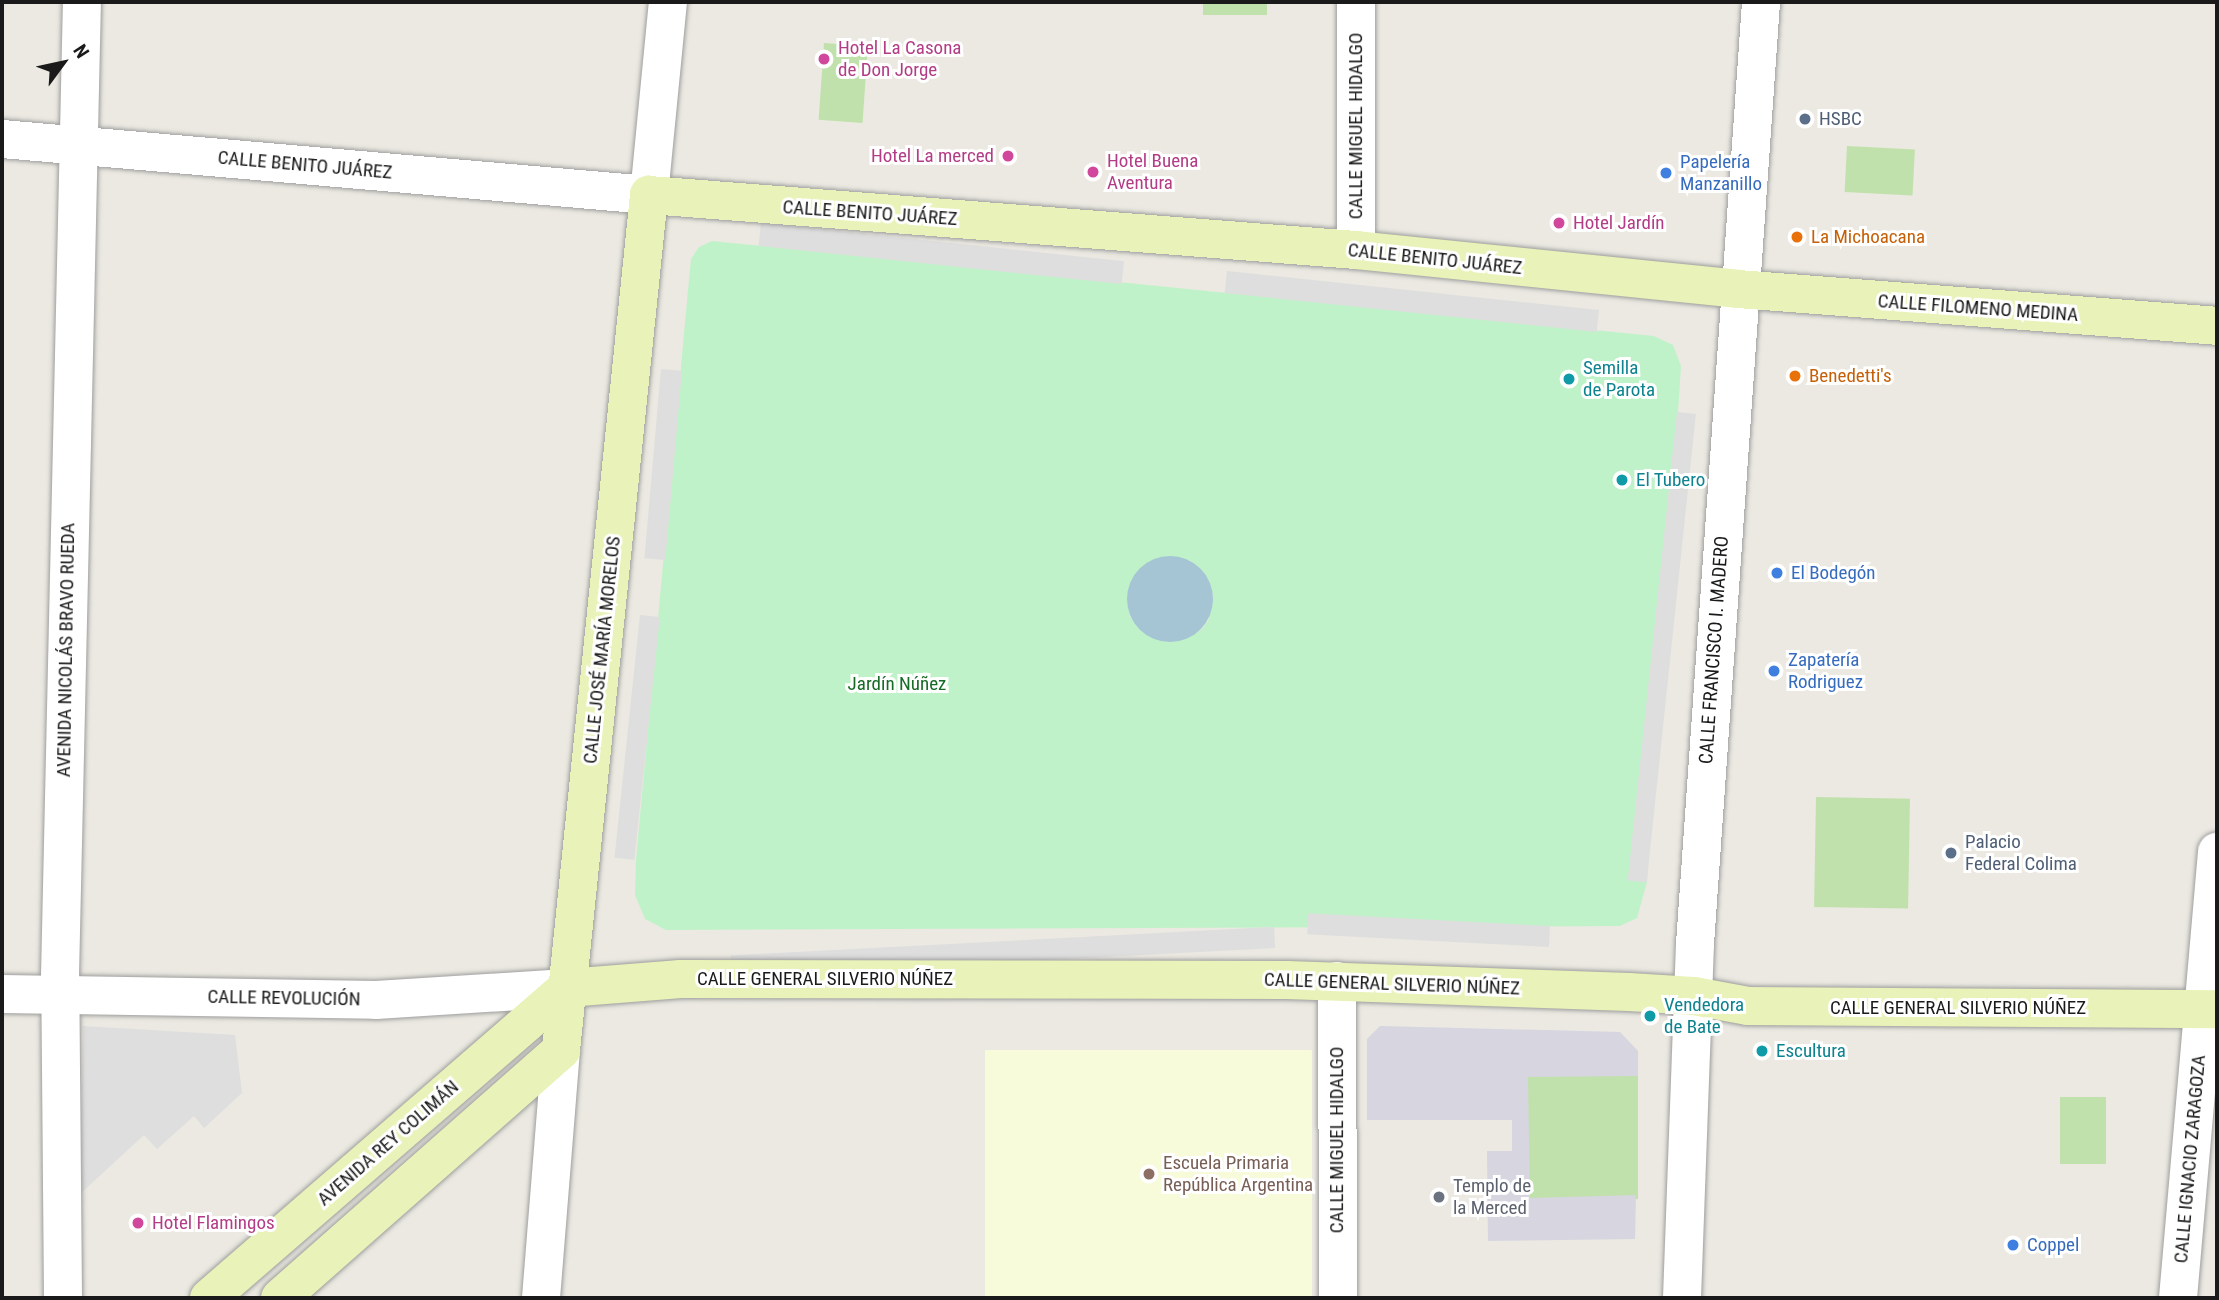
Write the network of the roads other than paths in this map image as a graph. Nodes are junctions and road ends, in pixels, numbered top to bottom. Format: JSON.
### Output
{"nodes":[{"id":1,"x":82,"y":2,"type":"edge"},
{"id":2,"x":668,"y":2,"type":"edge"},
{"id":3,"x":1356,"y":2,"type":"edge"},
{"id":4,"x":1761,"y":2,"type":"edge"},
{"id":5,"x":2,"y":139,"type":"edge"},
{"id":6,"x":76,"y":145,"type":"junction"},
{"id":7,"x":649,"y":195,"type":"junction"},
{"id":8,"x":1356,"y":250,"type":"junction"},
{"id":9,"x":1738,"y":289,"type":"junction"},
{"id":10,"x":2217,"y":326,"type":"edge"},
{"id":11,"x":2217,"y":852,"type":"edge"},
{"id":12,"x":1337,"y":981,"type":"junction"},
{"id":13,"x":567,"y":988,"type":"junction"},
{"id":14,"x":60,"y":993,"type":"junction"},
{"id":15,"x":2,"y":994,"type":"edge"},
{"id":16,"x":1695,"y":996,"type":"junction"},
{"id":17,"x":2210,"y":1009,"type":"edge"},
{"id":18,"x":561,"y":1050,"type":"junction"},
{"id":19,"x":63,"y":1298,"type":"edge"},
{"id":20,"x":209,"y":1298,"type":"edge"},
{"id":21,"x":280,"y":1298,"type":"edge"},
{"id":22,"x":541,"y":1298,"type":"edge"},
{"id":23,"x":1338,"y":1298,"type":"edge"},
{"id":24,"x":1682,"y":1298,"type":"edge"},
{"id":25,"x":2178,"y":1298,"type":"edge"}],
"edges":[{"from":1,"to":6,"type":"street","name":"AVENIDA NICOLÁS BRAVO RUEDA"},
{"from":2,"to":7,"type":"street","name":"CALLE JOSÉ MARÍA MORELOS"},
{"from":3,"to":8,"type":"street","name":"CALLE MIGUEL HIDALGO"},
{"from":4,"to":9,"type":"street","name":"CALLE FRANCISCO I. MADERO"},
{"from":5,"to":6,"type":"street","name":"CALLE BENITO JUÁREZ"},
{"from":6,"to":7,"type":"street","name":"CALLE BENITO JUÁREZ"},
{"from":6,"to":14,"type":"street","name":"AVENIDA NICOLÁS BRAVO RUEDA"},
{"from":7,"to":8,"type":"main road","name":"CALLE BENITO JUÁREZ"},
{"from":7,"to":13,"type":"main road","name":"CALLE JOSÉ MARÍA MORELOS"},
{"from":8,"to":9,"type":"main road","name":"CALLE BENITO JUÁREZ"},
{"from":9,"to":10,"type":"main road","name":"CALLE FILOMENO MEDINA"},
{"from":9,"to":16,"type":"street","name":"CALLE FRANCISCO I. MADERO"},
{"from":11,"to":17,"type":"street","name":"CALLE IGNACIO ZARAGOZA"},
{"from":12,"to":13,"type":"main road","name":"CALLE GENERAL SILVERIO NÚÑEZ"},
{"from":12,"to":16,"type":"main road","name":"CALLE GENERAL SILVERIO NÚÑEZ"},
{"from":12,"to":23,"type":"street","name":"CALLE MIGUEL HIDALGO"},
{"from":13,"to":14,"type":"street","name":"CALLE REVOLUCIÓN"},
{"from":13,"to":18,"type":"main road","name":"CALLE JOSÉ MARÍA MORELOS"},
{"from":13,"to":20,"type":"main road","name":"AVENIDA REY COLIMÁN"},
{"from":14,"to":15,"type":"street","name":"CALLE REVOLUCIÓN"},
{"from":14,"to":19,"type":"street","name":"AVENIDA NICOLÁS BRAVO RUEDA"},
{"from":16,"to":17,"type":"main road","name":"CALLE GENERAL SILVERIO NÚÑEZ"},
{"from":16,"to":24,"type":"street","name":"CALLE FRANCISCO I. MADERO"},
{"from":17,"to":25,"type":"street","name":"CALLE IGNACIO ZARAGOZA"},
{"from":18,"to":21,"type":"main road"},
{"from":18,"to":22,"type":"street","name":"CALLE JOSÉ MARÍA MORELOS"}]}
